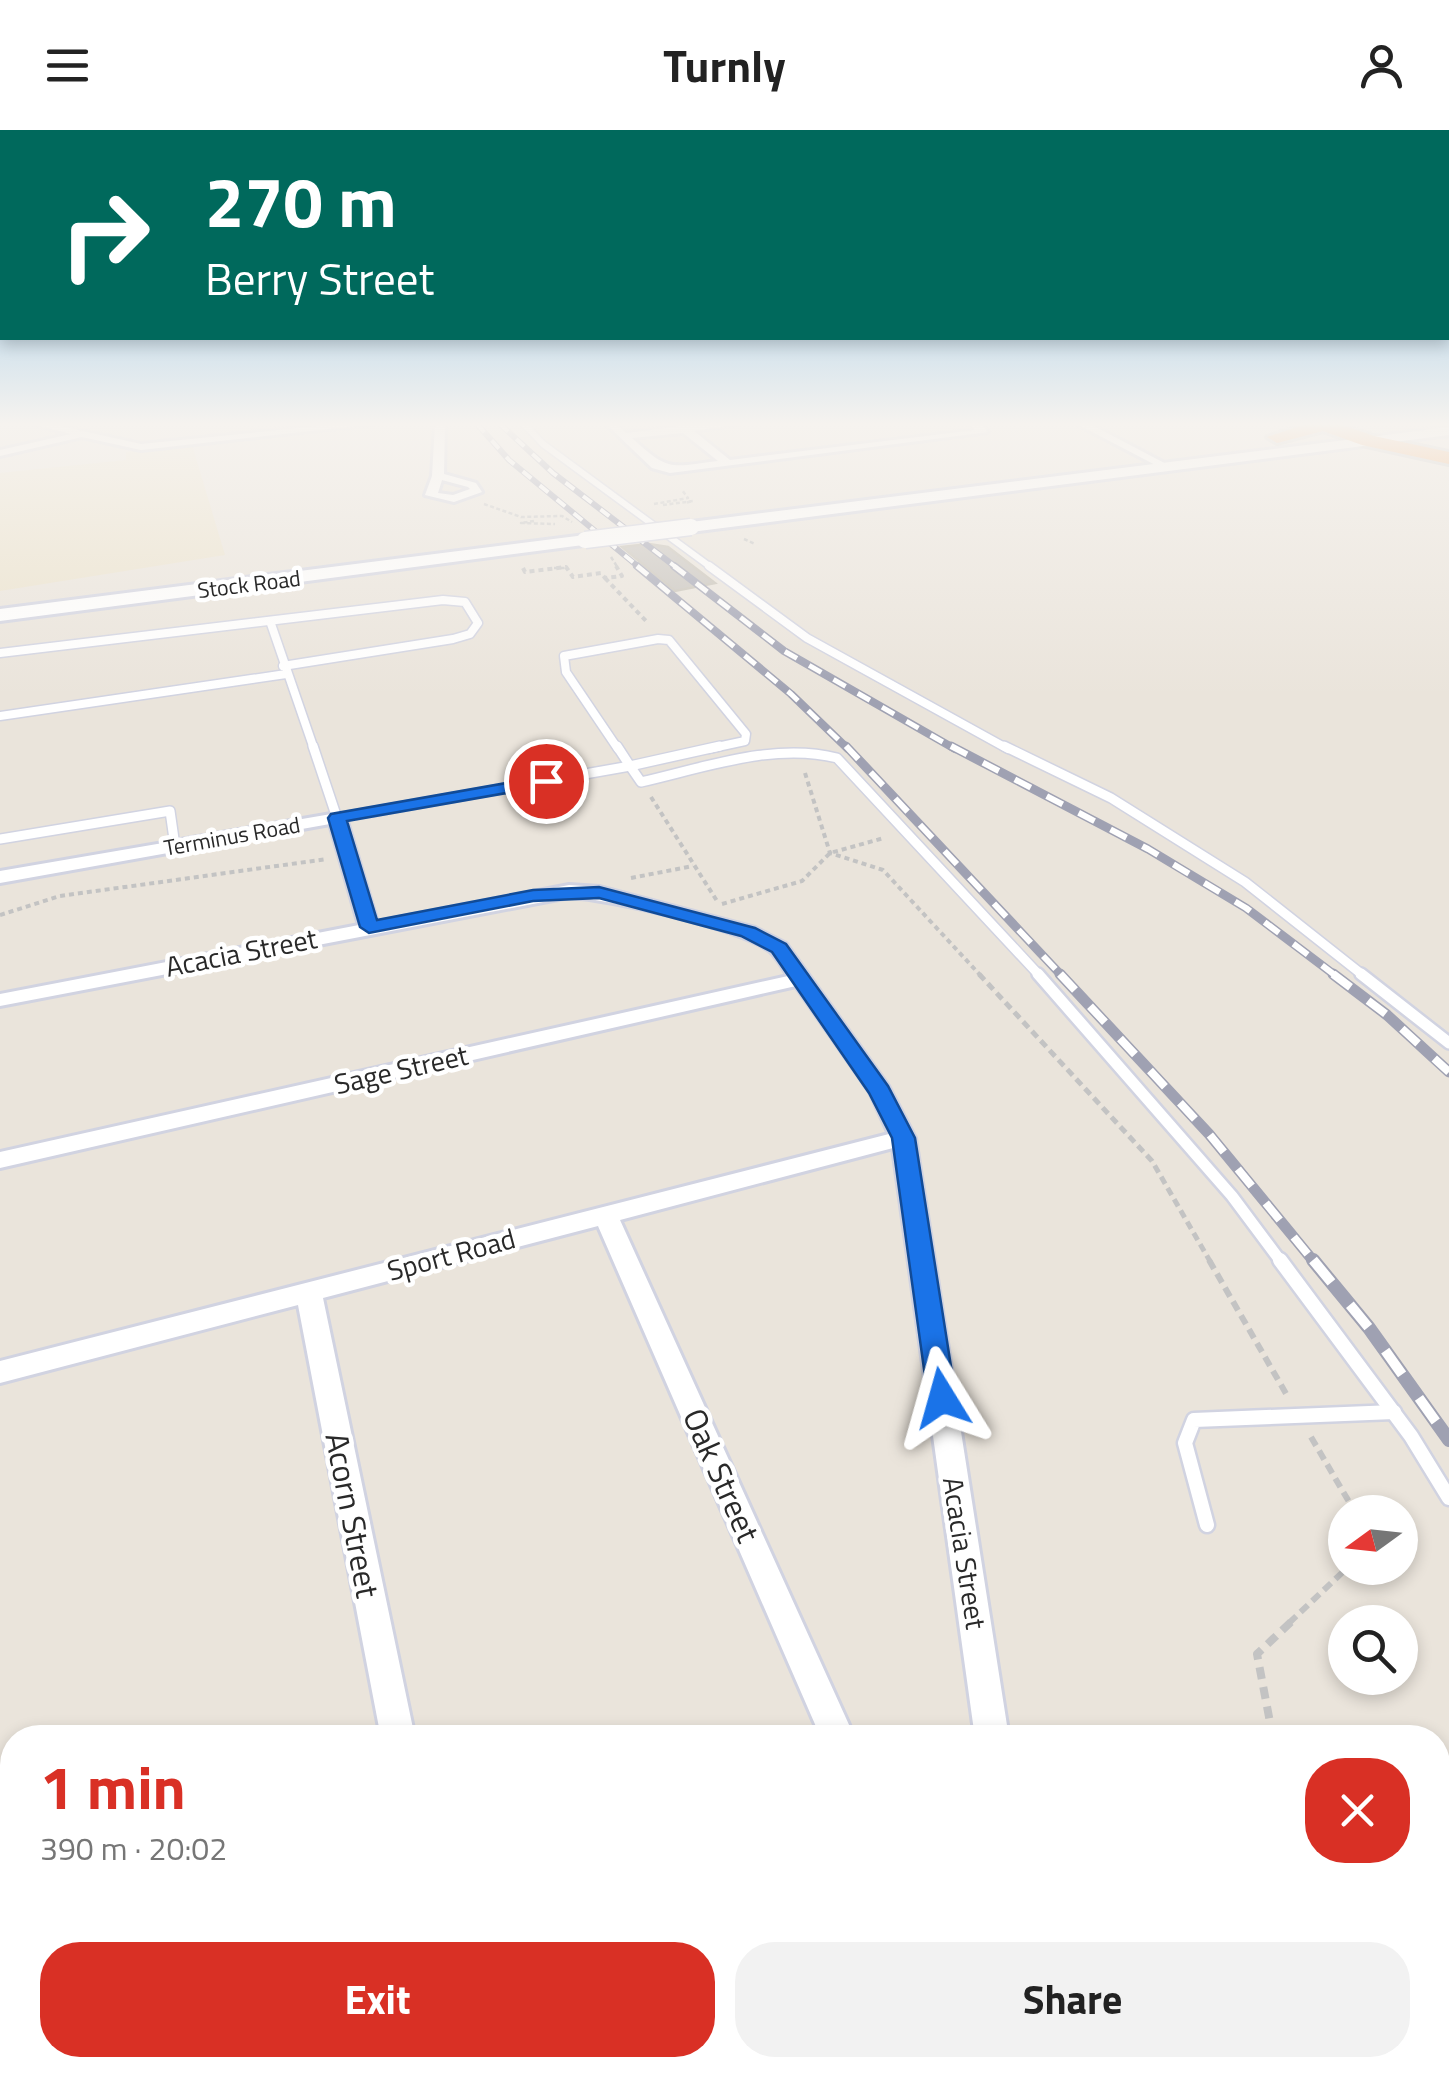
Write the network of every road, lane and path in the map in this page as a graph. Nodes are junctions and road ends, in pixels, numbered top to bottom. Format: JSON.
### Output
{"nodes":[{"id":1,"x":515,"y":515,"type":"edge"},
{"id":2,"x":640,"y":515,"type":"edge"},
{"id":3,"x":676,"y":515,"type":"edge"},
{"id":4,"x":703,"y":515,"type":"edge"},
{"id":5,"x":710,"y":515,"type":"edge"},
{"id":6,"x":680,"y":518,"type":"junction"},
{"id":7,"x":572,"y":532,"type":"junction"},
{"id":8,"x":610,"y":558,"type":"dead end"},
{"id":9,"x":571,"y":574,"type":"dead end"},
{"id":10,"x":605,"y":578,"type":"junction"},
{"id":11,"x":0,"y":599,"type":"edge"},
{"id":12,"x":0,"y":614,"type":"edge"},
{"id":13,"x":270,"y":621,"type":"junction"},
{"id":14,"x":650,"y":626,"type":"dead end"},
{"id":15,"x":0,"y":652,"type":"edge"},
{"id":16,"x":285,"y":670,"type":"junction"},
{"id":17,"x":0,"y":716,"type":"edge"},
{"id":18,"x":810,"y":753,"type":"junction"},
{"id":19,"x":630,"y":766,"type":"junction"},
{"id":20,"x":641,"y":782,"type":"junction"},
{"id":21,"x":337,"y":818,"type":"junction"},
{"id":22,"x":906,"y":832,"type":"junction"},
{"id":23,"x":0,"y":839,"type":"edge"},
{"id":24,"x":175,"y":846,"type":"junction"},
{"id":25,"x":830,"y":853,"type":"junction"},
{"id":26,"x":348,"y":856,"type":"junction"},
{"id":27,"x":0,"y":877,"type":"edge"},
{"id":28,"x":0,"y":914,"type":"edge"},
{"id":29,"x":369,"y":927,"type":"junction"},
{"id":30,"x":801,"y":979,"type":"junction"},
{"id":31,"x":0,"y":1000,"type":"edge"},
{"id":32,"x":1449,"y":1043,"type":"edge"},
{"id":33,"x":903,"y":1138,"type":"junction"},
{"id":34,"x":0,"y":1160,"type":"edge"},
{"id":35,"x":606,"y":1213,"type":"junction"},
{"id":36,"x":309,"y":1292,"type":"junction"},
{"id":37,"x":0,"y":1372,"type":"edge"},
{"id":38,"x":1394,"y":1412,"type":"junction"},
{"id":39,"x":1300,"y":1418,"type":"junction"},
{"id":40,"x":1345,"y":1495,"type":"edge"},
{"id":41,"x":1449,"y":1498,"type":"edge"},
{"id":42,"x":1208,"y":1525,"type":"dead end"},
{"id":43,"x":1329,"y":1585,"type":"edge"},
{"id":44,"x":395,"y":1725,"type":"edge"},
{"id":45,"x":832,"y":1725,"type":"edge"},
{"id":46,"x":990,"y":1725,"type":"edge"},
{"id":47,"x":1271,"y":1725,"type":"edge"}],
"edges":[{"from":1,"to":7,"type":"path"},
{"from":2,"to":32,"type":"lane"},
{"from":3,"to":6,"type":"path"},
{"from":4,"to":6,"type":"main road","name":"Stock Road"},
{"from":5,"to":6,"type":"main road","name":"Stock Road"},
{"from":6,"to":7,"type":"main road","name":"Stock Road","bridge":true},
{"from":7,"to":11,"type":"main road","name":"Stock Road"},
{"from":7,"to":12,"type":"main road","name":"Stock Road"},
{"from":8,"to":10,"type":"path"},
{"from":9,"to":10,"type":"path"},
{"from":10,"to":14,"type":"path"},
{"from":13,"to":15,"type":"lane"},
{"from":13,"to":16,"type":"lane"},
{"from":13,"to":16,"type":"lane"},
{"from":16,"to":17,"type":"lane"},
{"from":16,"to":21,"type":"lane"},
{"from":18,"to":20,"type":"lane"},
{"from":18,"to":22,"type":"lane"},
{"from":18,"to":25,"type":"path"},
{"from":19,"to":19,"type":"lane"},
{"from":19,"to":20,"type":"lane"},
{"from":19,"to":21,"type":"lane","name":"Terminus Road"},
{"from":20,"to":25,"type":"path"},
{"from":21,"to":24,"type":"street","name":"Terminus Road"},
{"from":21,"to":26,"type":"street"},
{"from":22,"to":25,"type":"path"},
{"from":22,"to":38,"type":"lane"},
{"from":23,"to":24,"type":"lane"},
{"from":24,"to":27,"type":"street","name":"Terminus Road"},
{"from":25,"to":39,"type":"path"},
{"from":26,"to":28,"type":"path"},
{"from":26,"to":29,"type":"street"},
{"from":29,"to":30,"type":"street","name":"Acacia Street"},
{"from":29,"to":31,"type":"street","name":"Acacia Street"},
{"from":30,"to":33,"type":"street","name":"Acacia Street"},
{"from":30,"to":34,"type":"street","name":"Sage Street"},
{"from":33,"to":35,"type":"street","name":"Sport Road"},
{"from":33,"to":46,"type":"street","name":"Acacia Street"},
{"from":35,"to":36,"type":"street","name":"Sport Road"},
{"from":35,"to":45,"type":"street","name":"Oak Street"},
{"from":36,"to":37,"type":"street","name":"Sport Road"},
{"from":36,"to":44,"type":"street","name":"Acorn Street"},
{"from":38,"to":39,"type":"lane"},
{"from":38,"to":41,"type":"lane"},
{"from":39,"to":40,"type":"path"},
{"from":39,"to":42,"type":"lane"},
{"from":43,"to":47,"type":"path"}]}
